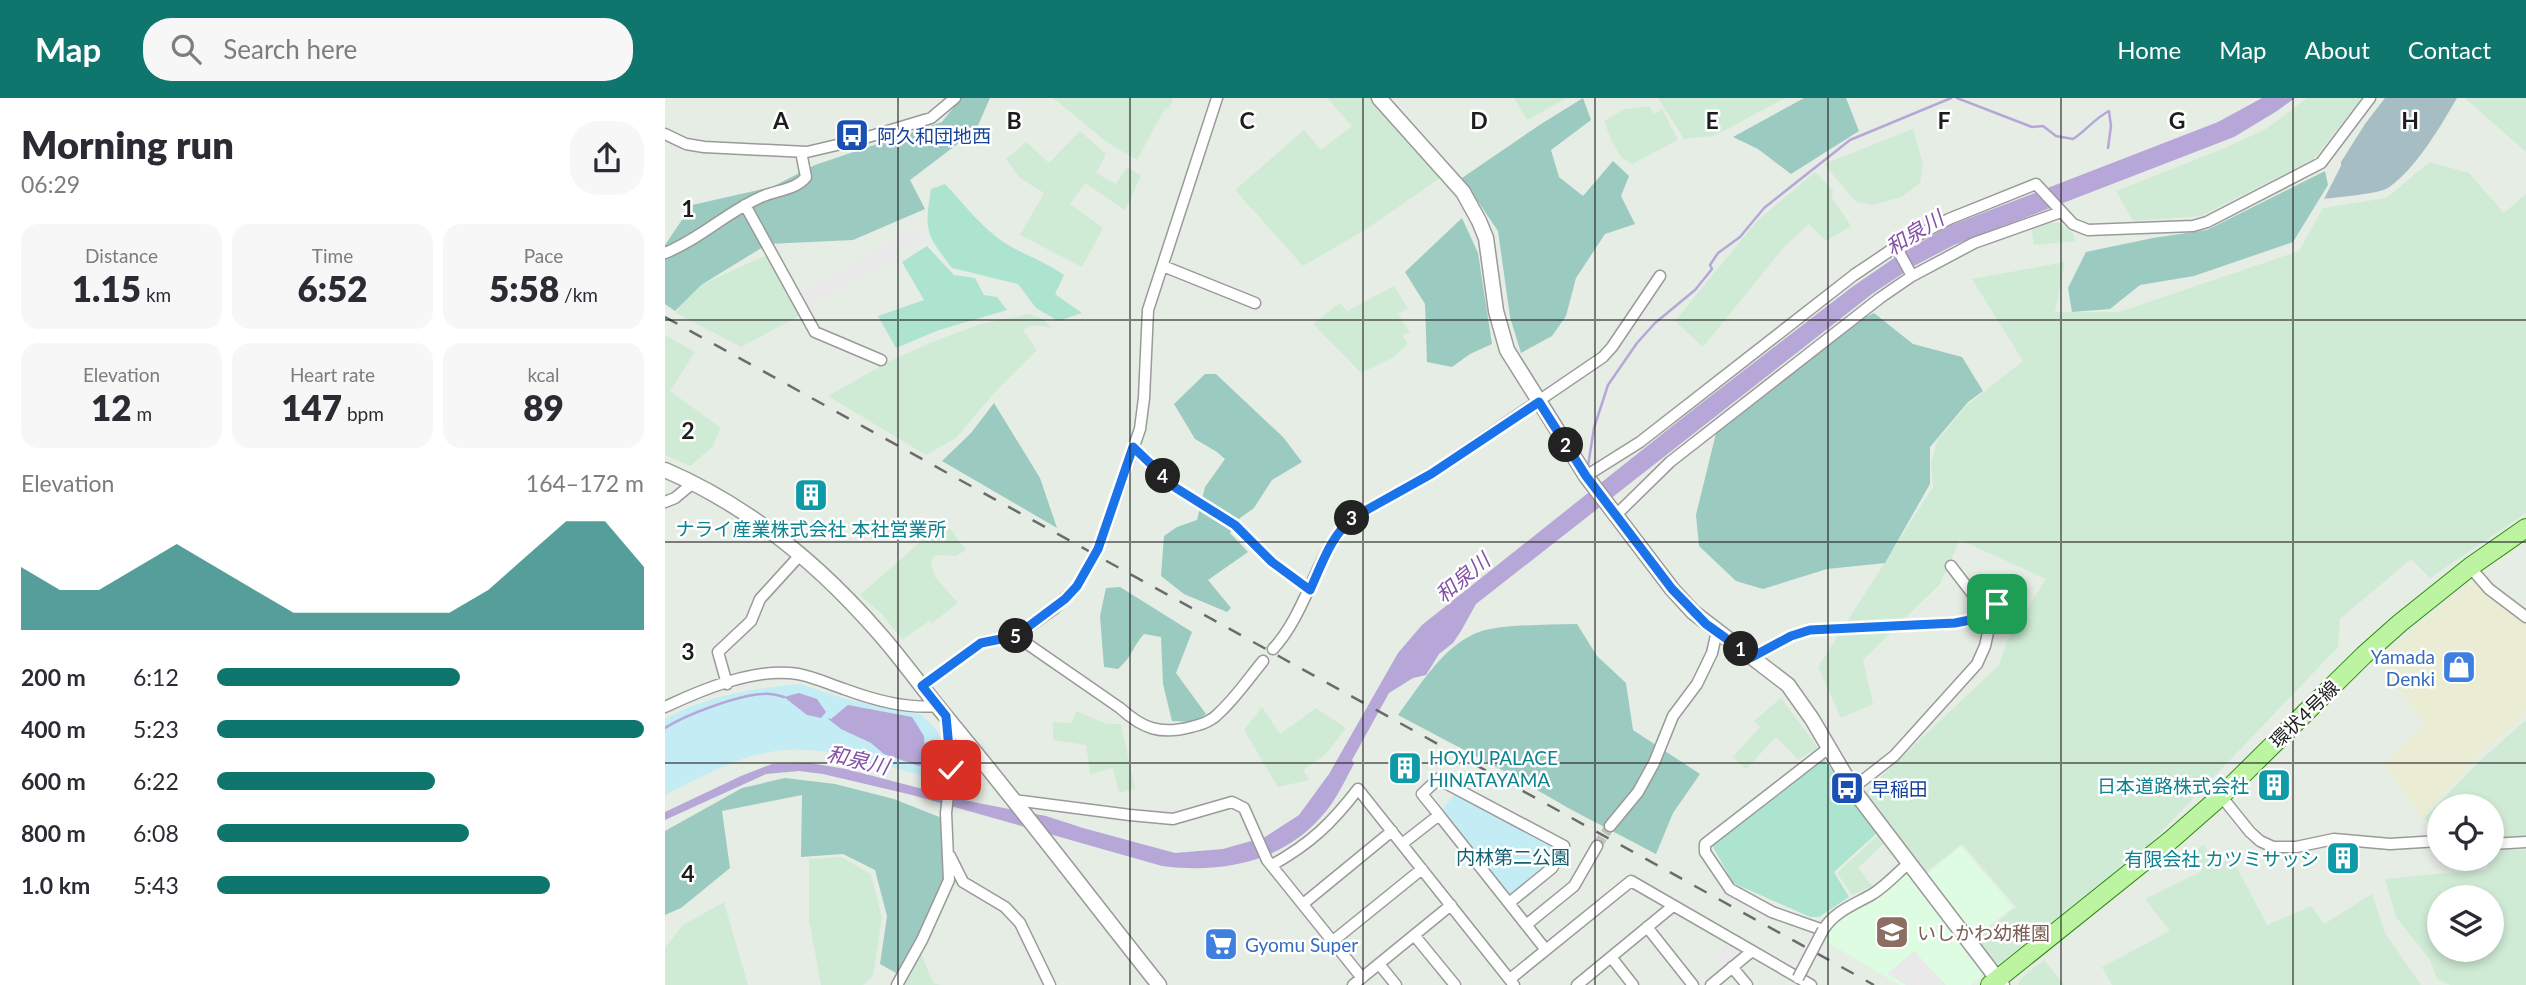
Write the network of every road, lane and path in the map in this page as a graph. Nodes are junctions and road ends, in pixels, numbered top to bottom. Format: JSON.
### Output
{"nodes":[{"id":1,"x":955,"y":98,"type":"edge"},
{"id":2,"x":1217,"y":98,"type":"edge"},
{"id":3,"x":1379,"y":98,"type":"edge"},
{"id":4,"x":2369,"y":98,"type":"edge"},
{"id":5,"x":665,"y":134,"type":"edge"},
{"id":6,"x":801,"y":152,"type":"junction"},
{"id":7,"x":745,"y":205,"type":"junction"},
{"id":8,"x":2057,"y":207,"type":"junction"},
{"id":9,"x":665,"y":253,"type":"edge"},
{"id":10,"x":1900,"y":254,"type":"dead end"},
{"id":11,"x":1163,"y":266,"type":"junction"},
{"id":12,"x":1910,"y":273,"type":"junction"},
{"id":13,"x":1660,"y":276,"type":"dead end"},
{"id":14,"x":1255,"y":303,"type":"dead end"},
{"id":15,"x":881,"y":360,"type":"dead end"},
{"id":16,"x":1539,"y":402,"type":"junction"},
{"id":17,"x":1133,"y":447,"type":"junction"},
{"id":18,"x":665,"y":470,"type":"edge"},
{"id":19,"x":1590,"y":482,"type":"junction"},
{"id":20,"x":693,"y":483,"type":"junction"},
{"id":21,"x":665,"y":502,"type":"edge"},
{"id":22,"x":1611,"y":509,"type":"junction"},
{"id":23,"x":2526,"y":528,"type":"edge"},
{"id":24,"x":801,"y":554,"type":"junction"},
{"id":25,"x":1951,"y":566,"type":"dead end"},
{"id":26,"x":2470,"y":567,"type":"junction"},
{"id":27,"x":1310,"y":590,"type":"junction"},
{"id":28,"x":1997,"y":604,"type":"dead end"},
{"id":29,"x":1987,"y":615,"type":"junction"},
{"id":30,"x":2526,"y":617,"type":"edge"},
{"id":31,"x":1717,"y":631,"type":"junction"},
{"id":32,"x":1016,"y":636,"type":"junction"},
{"id":33,"x":1273,"y":649,"type":"dead end"},
{"id":34,"x":1752,"y":657,"type":"junction"},
{"id":35,"x":1263,"y":661,"type":"dead end"},
{"id":36,"x":727,"y":684,"type":"junction"},
{"id":37,"x":922,"y":686,"type":"junction"},
{"id":38,"x":665,"y":707,"type":"edge"},
{"id":39,"x":942,"y":711,"type":"junction"},
{"id":40,"x":1830,"y":747,"type":"junction"},
{"id":41,"x":1853,"y":789,"type":"junction"},
{"id":42,"x":2221,"y":796,"type":"junction"},
{"id":43,"x":1017,"y":804,"type":"junction"},
{"id":44,"x":1439,"y":816,"type":"junction"},
{"id":45,"x":1609,"y":827,"type":"tunnel mouth"},
{"id":46,"x":1392,"y":831,"type":"junction"},
{"id":47,"x":2427,"y":842,"type":"edge"},
{"id":48,"x":2526,"y":842,"type":"edge"},
{"id":49,"x":2504,"y":843,"type":"edge"},
{"id":50,"x":1402,"y":844,"type":"junction"},
{"id":51,"x":1597,"y":846,"type":"tunnel mouth"},
{"id":52,"x":947,"y":850,"type":"junction"},
{"id":53,"x":1269,"y":861,"type":"junction"},
{"id":54,"x":1909,"y":863,"type":"junction"},
{"id":55,"x":1422,"y":869,"type":"junction"},
{"id":56,"x":1509,"y":903,"type":"junction"},
{"id":57,"x":1303,"y":904,"type":"junction"},
{"id":58,"x":1451,"y":905,"type":"junction"},
{"id":59,"x":1673,"y":906,"type":"junction"},
{"id":60,"x":1526,"y":925,"type":"junction"},
{"id":61,"x":1647,"y":928,"type":"junction"},
{"id":62,"x":1823,"y":930,"type":"junction"},
{"id":63,"x":1415,"y":935,"type":"junction"},
{"id":64,"x":1333,"y":941,"type":"junction"},
{"id":65,"x":1546,"y":950,"type":"junction"},
{"id":66,"x":1752,"y":951,"type":"junction"},
{"id":67,"x":1611,"y":957,"type":"junction"},
{"id":68,"x":1379,"y":964,"type":"junction"},
{"id":69,"x":1732,"y":967,"type":"junction"},
{"id":70,"x":1798,"y":978,"type":"junction"},
{"id":71,"x":1358,"y":981,"type":"edge"},
{"id":72,"x":1512,"y":982,"type":"edge"},
{"id":73,"x":2000,"y":983,"type":"edge"},
{"id":74,"x":897,"y":985,"type":"edge"},
{"id":75,"x":1050,"y":985,"type":"edge"},
{"id":76,"x":1159,"y":985,"type":"edge"},
{"id":77,"x":1396,"y":985,"type":"edge"},
{"id":78,"x":1455,"y":985,"type":"edge"},
{"id":79,"x":1577,"y":985,"type":"edge"},
{"id":80,"x":1633,"y":985,"type":"edge"},
{"id":81,"x":1693,"y":985,"type":"edge"},
{"id":82,"x":1711,"y":985,"type":"edge"},
{"id":83,"x":1747,"y":985,"type":"edge"},
{"id":84,"x":1811,"y":985,"type":"edge"}],
"edges":[{"from":1,"to":6,"type":"street"},
{"from":2,"to":11,"type":"street"},
{"from":3,"to":16,"type":"street"},
{"from":4,"to":8,"type":"street"},
{"from":5,"to":6,"type":"street"},
{"from":6,"to":7,"type":"street"},
{"from":7,"to":9,"type":"street"},
{"from":7,"to":15,"type":"street"},
{"from":8,"to":12,"type":"street"},
{"from":8,"to":19,"type":"street"},
{"from":10,"to":12,"type":"street"},
{"from":11,"to":14,"type":"street"},
{"from":11,"to":17,"type":"street"},
{"from":12,"to":22,"type":"street"},
{"from":13,"to":16,"type":"street"},
{"from":16,"to":19,"type":"street"},
{"from":16,"to":27,"type":"street"},
{"from":17,"to":27,"type":"street"},
{"from":17,"to":32,"type":"street"},
{"from":18,"to":20,"type":"street"},
{"from":19,"to":22,"type":"street"},
{"from":20,"to":21,"type":"street"},
{"from":20,"to":24,"type":"street"},
{"from":22,"to":31,"type":"street"},
{"from":23,"to":26,"type":"main road","name":"環状4号線"},
{"from":24,"to":36,"type":"street"},
{"from":24,"to":37,"type":"street"},
{"from":25,"to":29,"type":"street"},
{"from":26,"to":30,"type":"street"},
{"from":26,"to":42,"type":"main road","name":"環状4号線"},
{"from":27,"to":33,"type":"street"},
{"from":28,"to":29,"type":"street"},
{"from":29,"to":34,"type":"street"},
{"from":29,"to":41,"type":"street"},
{"from":31,"to":34,"type":"street"},
{"from":31,"to":45,"type":"street"},
{"from":32,"to":35,"type":"street"},
{"from":32,"to":37,"type":"street"},
{"from":34,"to":40,"type":"street"},
{"from":36,"to":38,"type":"street"},
{"from":36,"to":39,"type":"street"},
{"from":37,"to":39,"type":"street"},
{"from":39,"to":43,"type":"street"},
{"from":39,"to":52,"type":"street"},
{"from":40,"to":41,"type":"street"},
{"from":40,"to":62,"type":"street"},
{"from":41,"to":54,"type":"street"},
{"from":42,"to":47,"type":"street"},
{"from":42,"to":73,"type":"main road","name":"環状4号線"},
{"from":43,"to":53,"type":"street"},
{"from":43,"to":76,"type":"street"},
{"from":44,"to":50,"type":"street"},
{"from":44,"to":56,"type":"street"},
{"from":44,"to":56,"type":"street"},
{"from":46,"to":50,"type":"street"},
{"from":46,"to":53,"type":"street"},
{"from":46,"to":57,"type":"street"},
{"from":48,"to":49,"type":"street"},
{"from":50,"to":55,"type":"street"},
{"from":51,"to":60,"type":"street"},
{"from":52,"to":74,"type":"street"},
{"from":52,"to":75,"type":"street"},
{"from":53,"to":57,"type":"street"},
{"from":54,"to":62,"type":"street"},
{"from":54,"to":73,"type":"street"},
{"from":55,"to":58,"type":"street"},
{"from":55,"to":64,"type":"street"},
{"from":56,"to":60,"type":"street"},
{"from":57,"to":64,"type":"street"},
{"from":58,"to":63,"type":"street"},
{"from":58,"to":72,"type":"street"},
{"from":59,"to":61,"type":"street"},
{"from":59,"to":65,"type":"street"},
{"from":59,"to":66,"type":"street"},
{"from":60,"to":65,"type":"street"},
{"from":61,"to":67,"type":"street"},
{"from":61,"to":81,"type":"street"},
{"from":62,"to":70,"type":"street","bridge":true},
{"from":63,"to":68,"type":"street"},
{"from":63,"to":78,"type":"street"},
{"from":64,"to":71,"type":"street"},
{"from":65,"to":72,"type":"street"},
{"from":66,"to":69,"type":"street"},
{"from":66,"to":70,"type":"street"},
{"from":67,"to":79,"type":"street"},
{"from":67,"to":80,"type":"street"},
{"from":68,"to":71,"type":"street"},
{"from":68,"to":77,"type":"street"},
{"from":69,"to":82,"type":"street"},
{"from":69,"to":83,"type":"street"},
{"from":70,"to":84,"type":"street"}]}
